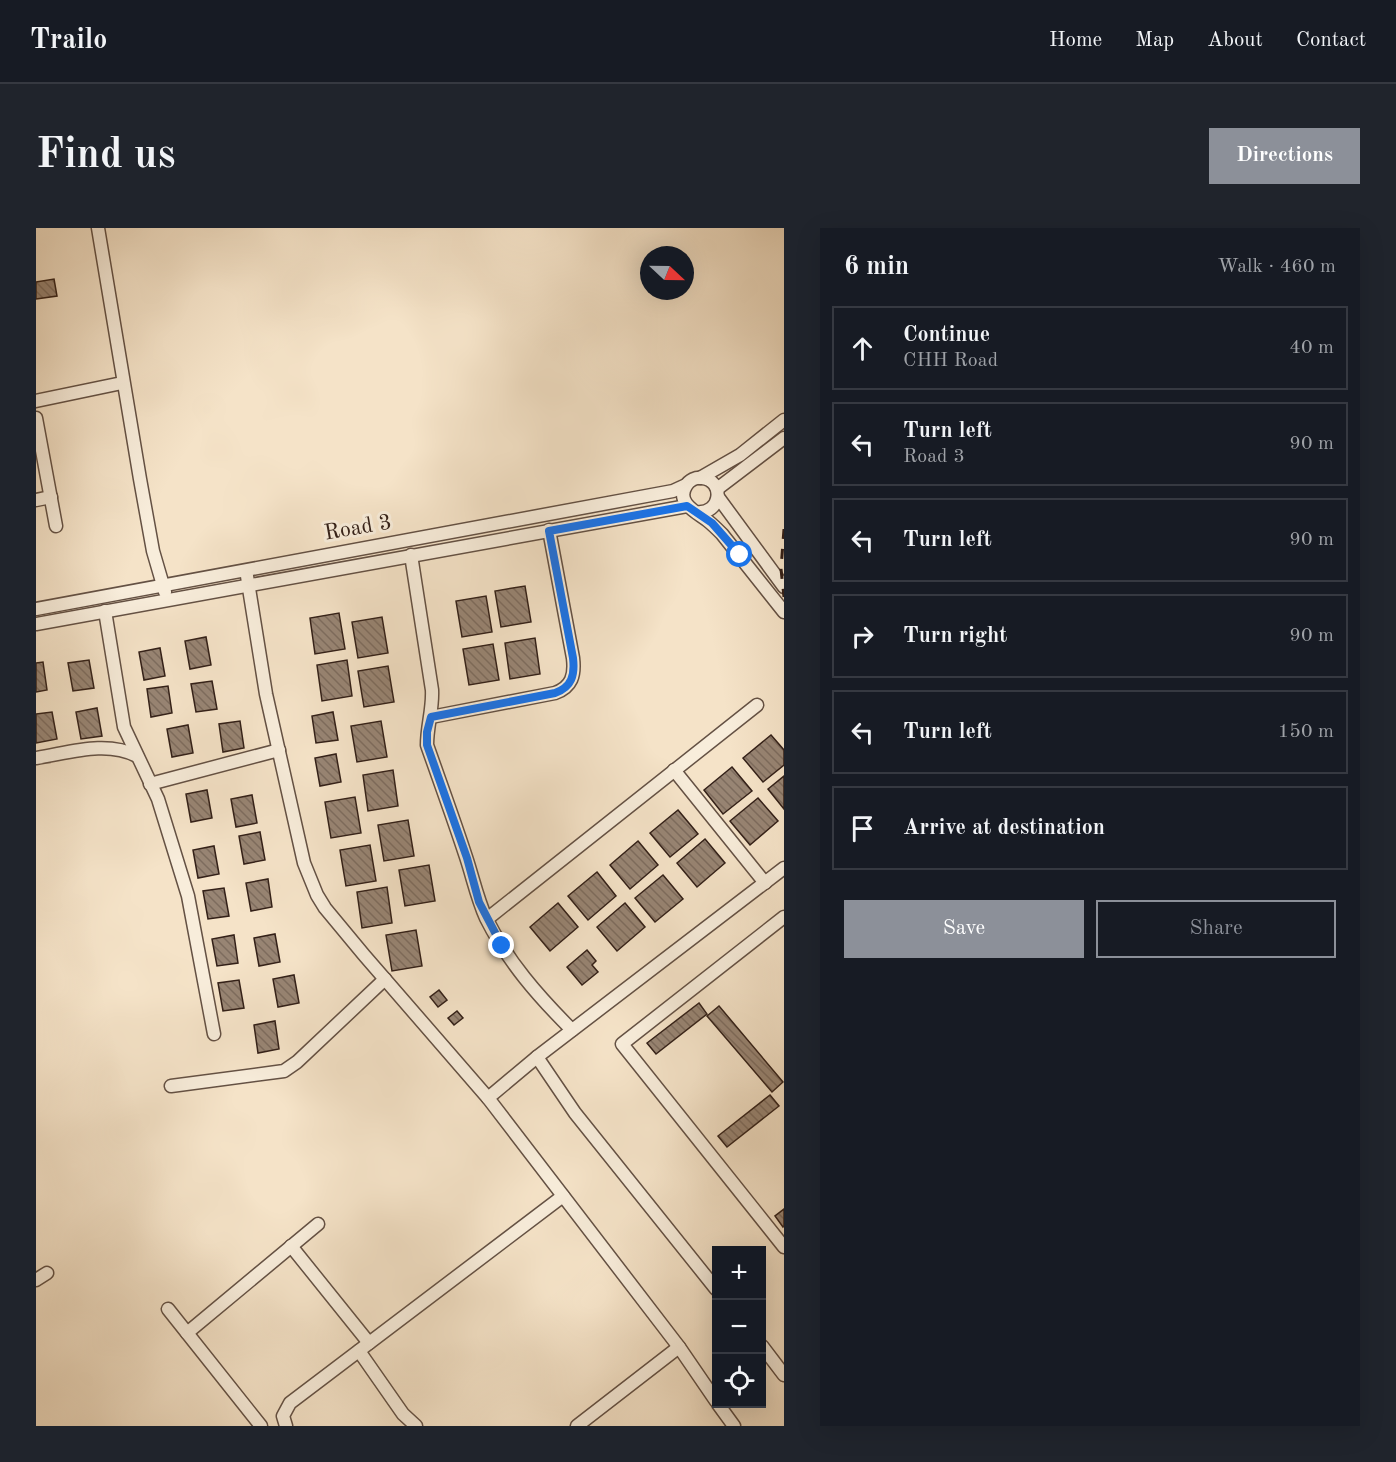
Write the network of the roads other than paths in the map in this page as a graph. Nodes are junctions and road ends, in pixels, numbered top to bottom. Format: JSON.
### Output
{"nodes":[{"id":1,"x":98,"y":228,"type":"edge"},
{"id":2,"x":122,"y":383,"type":"junction"},
{"id":3,"x":36,"y":401,"type":"edge"},
{"id":4,"x":36,"y":418,"type":"edge"},
{"id":5,"x":784,"y":420,"type":"edge"},
{"id":6,"x":784,"y":438,"type":"edge"},
{"id":7,"x":700,"y":478,"type":"junction"},
{"id":8,"x":686,"y":485,"type":"junction"},
{"id":9,"x":717,"y":493,"type":"junction"},
{"id":10,"x":51,"y":497,"type":"junction"},
{"id":11,"x":36,"y":500,"type":"edge"},
{"id":12,"x":691,"y":509,"type":"junction"},
{"id":13,"x":56,"y":526,"type":"dead end"},
{"id":14,"x":549,"y":531,"type":"junction"},
{"id":15,"x":411,"y":555,"type":"junction"},
{"id":16,"x":246,"y":570,"type":"junction"},
{"id":17,"x":248,"y":584,"type":"junction"},
{"id":18,"x":164,"y":585,"type":"junction"},
{"id":19,"x":784,"y":587,"type":"edge"},
{"id":20,"x":166,"y":599,"type":"junction"},
{"id":21,"x":36,"y":609,"type":"edge"},
{"id":22,"x":105,"y":611,"type":"junction"},
{"id":23,"x":784,"y":612,"type":"edge"},
{"id":24,"x":36,"y":624,"type":"edge"},
{"id":25,"x":757,"y":705,"type":"dead end"},
{"id":26,"x":431,"y":717,"type":"junction"},
{"id":27,"x":279,"y":750,"type":"junction"},
{"id":28,"x":137,"y":756,"type":"junction"},
{"id":29,"x":36,"y":758,"type":"edge"},
{"id":30,"x":674,"y":770,"type":"junction"},
{"id":31,"x":150,"y":784,"type":"junction"},
{"id":32,"x":784,"y":868,"type":"edge"},
{"id":33,"x":765,"y":883,"type":"junction"},
{"id":34,"x":784,"y":917,"type":"edge"},
{"id":35,"x":487,"y":919,"type":"junction"},
{"id":36,"x":385,"y":979,"type":"junction"},
{"id":37,"x":572,"y":1030,"type":"junction"},
{"id":38,"x":214,"y":1034,"type":"dead end"},
{"id":39,"x":537,"y":1057,"type":"junction"},
{"id":40,"x":171,"y":1086,"type":"dead end"},
{"id":41,"x":488,"y":1098,"type":"junction"},
{"id":42,"x":563,"y":1196,"type":"junction"},
{"id":43,"x":318,"y":1224,"type":"dead end"},
{"id":44,"x":291,"y":1246,"type":"junction"},
{"id":45,"x":784,"y":1247,"type":"edge"},
{"id":46,"x":712,"y":1283,"type":"edge"},
{"id":47,"x":168,"y":1309,"type":"dead end"},
{"id":48,"x":187,"y":1333,"type":"junction"},
{"id":49,"x":364,"y":1347,"type":"junction"},
{"id":50,"x":679,"y":1347,"type":"junction"},
{"id":51,"x":766,"y":1351,"type":"edge"},
{"id":52,"x":784,"y":1375,"type":"edge"},
{"id":53,"x":712,"y":1395,"type":"edge"},
{"id":54,"x":721,"y":1408,"type":"edge"},
{"id":55,"x":261,"y":1426,"type":"edge"},
{"id":56,"x":286,"y":1426,"type":"edge"},
{"id":57,"x":416,"y":1426,"type":"edge"},
{"id":58,"x":577,"y":1426,"type":"edge"},
{"id":59,"x":734,"y":1426,"type":"edge"}],
"edges":[{"from":1,"to":2,"type":"street"},
{"from":2,"to":3,"type":"street"},
{"from":2,"to":18,"type":"street"},
{"from":4,"to":10,"type":"street"},
{"from":5,"to":7,"type":"street"},
{"from":6,"to":9,"type":"street"},
{"from":7,"to":8,"type":"street"},
{"from":7,"to":9,"type":"street"},
{"from":8,"to":12,"type":"street"},
{"from":8,"to":16,"type":"street","name":"Road 3"},
{"from":9,"to":12,"type":"street"},
{"from":9,"to":19,"type":"street"},
{"from":10,"to":11,"type":"street"},
{"from":10,"to":13,"type":"street"},
{"from":12,"to":14,"type":"street","name":"Road 3"},
{"from":12,"to":23,"type":"street"},
{"from":14,"to":15,"type":"street","name":"Road 3"},
{"from":14,"to":26,"type":"street"},
{"from":15,"to":17,"type":"street","name":"Road 3"},
{"from":15,"to":26,"type":"street"},
{"from":16,"to":17,"type":"street"},
{"from":16,"to":18,"type":"street","name":"Road 3"},
{"from":17,"to":20,"type":"street","name":"Road 3"},
{"from":17,"to":27,"type":"street"},
{"from":18,"to":20,"type":"street"},
{"from":18,"to":21,"type":"street","name":"Road 3"},
{"from":20,"to":22,"type":"street","name":"Road 3"},
{"from":22,"to":24,"type":"street","name":"Road 3"},
{"from":22,"to":28,"type":"street"},
{"from":25,"to":30,"type":"street"},
{"from":26,"to":35,"type":"street"},
{"from":27,"to":31,"type":"street"},
{"from":27,"to":36,"type":"street"},
{"from":28,"to":29,"type":"street"},
{"from":28,"to":31,"type":"street"},
{"from":30,"to":33,"type":"street"},
{"from":30,"to":35,"type":"street"},
{"from":31,"to":38,"type":"street"},
{"from":32,"to":33,"type":"street"},
{"from":33,"to":37,"type":"street"},
{"from":34,"to":45,"type":"street"},
{"from":35,"to":37,"type":"street"},
{"from":36,"to":40,"type":"street"},
{"from":36,"to":41,"type":"street"},
{"from":37,"to":39,"type":"street"},
{"from":39,"to":41,"type":"street"},
{"from":39,"to":46,"type":"street"},
{"from":41,"to":42,"type":"street"},
{"from":42,"to":49,"type":"street"},
{"from":42,"to":50,"type":"street"},
{"from":43,"to":44,"type":"street"},
{"from":44,"to":48,"type":"street"},
{"from":44,"to":49,"type":"street"},
{"from":47,"to":48,"type":"street"},
{"from":48,"to":55,"type":"street"},
{"from":49,"to":56,"type":"street"},
{"from":49,"to":57,"type":"street"},
{"from":50,"to":53,"type":"street"},
{"from":50,"to":58,"type":"street"},
{"from":51,"to":52,"type":"street"},
{"from":54,"to":59,"type":"street"}]}
